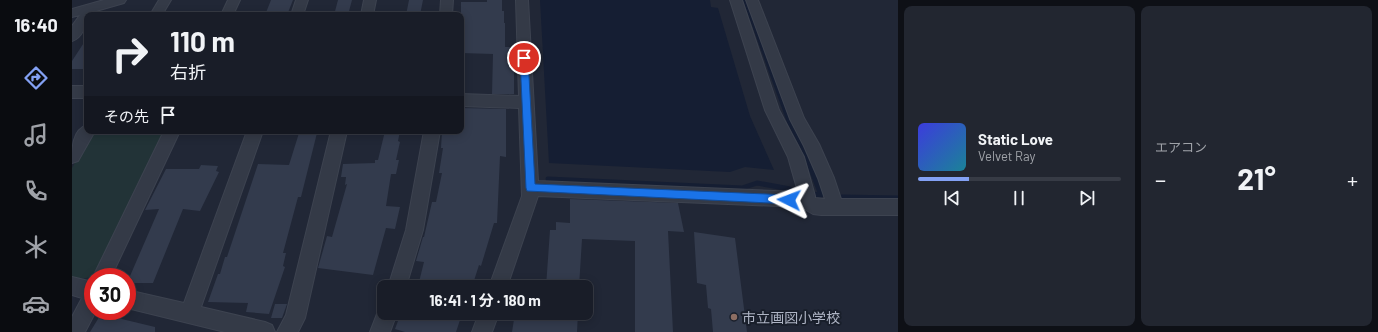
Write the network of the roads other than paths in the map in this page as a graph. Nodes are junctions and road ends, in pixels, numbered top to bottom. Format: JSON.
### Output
{"nodes":[{"id":1,"x":120,"y":0,"type":"edge"},
{"id":2,"x":165,"y":0,"type":"edge"},
{"id":3,"x":234,"y":0,"type":"edge"},
{"id":4,"x":302,"y":0,"type":"edge"},
{"id":5,"x":370,"y":0,"type":"edge"},
{"id":6,"x":447,"y":0,"type":"edge"},
{"id":7,"x":522,"y":0,"type":"edge"},
{"id":8,"x":736,"y":0,"type":"edge"},
{"id":9,"x":752,"y":0,"type":"edge"},
{"id":10,"x":92,"y":7,"type":"junction"},
{"id":11,"x":89,"y":12,"type":"edge"},
{"id":12,"x":158,"y":12,"type":"edge"},
{"id":13,"x":228,"y":12,"type":"edge"},
{"id":14,"x":298,"y":12,"type":"edge"},
{"id":15,"x":368,"y":12,"type":"edge"},
{"id":16,"x":446,"y":12,"type":"edge"},
{"id":17,"x":72,"y":13,"type":"edge"},
{"id":18,"x":84,"y":19,"type":"edge"},
{"id":19,"x":72,"y":36,"type":"edge"},
{"id":20,"x":72,"y":92,"type":"edge"},
{"id":21,"x":84,"y":92,"type":"edge"},
{"id":22,"x":464,"y":100,"type":"edge"},
{"id":23,"x":525,"y":102,"type":"junction"},
{"id":24,"x":85,"y":134,"type":"edge"},
{"id":25,"x":171,"y":134,"type":"edge"},
{"id":26,"x":254,"y":134,"type":"edge"},
{"id":27,"x":338,"y":134,"type":"edge"},
{"id":28,"x":432,"y":134,"type":"edge"},
{"id":29,"x":72,"y":156,"type":"edge"},
{"id":30,"x":530,"y":188,"type":"junction"},
{"id":31,"x":804,"y":200,"type":"junction"},
{"id":32,"x":898,"y":207,"type":"edge"},
{"id":33,"x":836,"y":208,"type":"junction"},
{"id":34,"x":106,"y":268,"type":"edge"},
{"id":35,"x":400,"y":280,"type":"edge"},
{"id":36,"x":500,"y":280,"type":"edge"},
{"id":37,"x":72,"y":286,"type":"edge"},
{"id":38,"x":84,"y":289,"type":"edge"},
{"id":39,"x":136,"y":301,"type":"edge"},
{"id":40,"x":84,"y":314,"type":"edge"},
{"id":41,"x":189,"y":314,"type":"junction"},
{"id":42,"x":384,"y":320,"type":"edge"},
{"id":43,"x":486,"y":320,"type":"edge"},
{"id":44,"x":75,"y":332,"type":"edge"},
{"id":45,"x":264,"y":332,"type":"edge"},
{"id":46,"x":287,"y":332,"type":"edge"},
{"id":47,"x":380,"y":332,"type":"edge"},
{"id":48,"x":482,"y":332,"type":"edge"}],
"edges":[{"from":1,"to":10,"type":"street"},
{"from":2,"to":12,"type":"street"},
{"from":3,"to":13,"type":"street"},
{"from":4,"to":14,"type":"street"},
{"from":5,"to":15,"type":"street"},
{"from":6,"to":16,"type":"street"},
{"from":7,"to":23,"type":"street"},
{"from":8,"to":31,"type":"street"},
{"from":9,"to":33,"type":"street"},
{"from":10,"to":11,"type":"street"},
{"from":10,"to":17,"type":"street"},
{"from":18,"to":19,"type":"street"},
{"from":20,"to":21,"type":"street"},
{"from":22,"to":23,"type":"street"},
{"from":23,"to":30,"type":"street"},
{"from":24,"to":29,"type":"street"},
{"from":25,"to":34,"type":"street"},
{"from":26,"to":41,"type":"street"},
{"from":27,"to":46,"type":"street"},
{"from":28,"to":35,"type":"street"},
{"from":30,"to":31,"type":"street"},
{"from":30,"to":36,"type":"street"},
{"from":31,"to":33,"type":"street"},
{"from":32,"to":33,"type":"street"},
{"from":37,"to":38,"type":"street"},
{"from":39,"to":41,"type":"street"},
{"from":40,"to":44,"type":"street"},
{"from":41,"to":45,"type":"street"},
{"from":42,"to":47,"type":"street"},
{"from":43,"to":48,"type":"street"}]}
